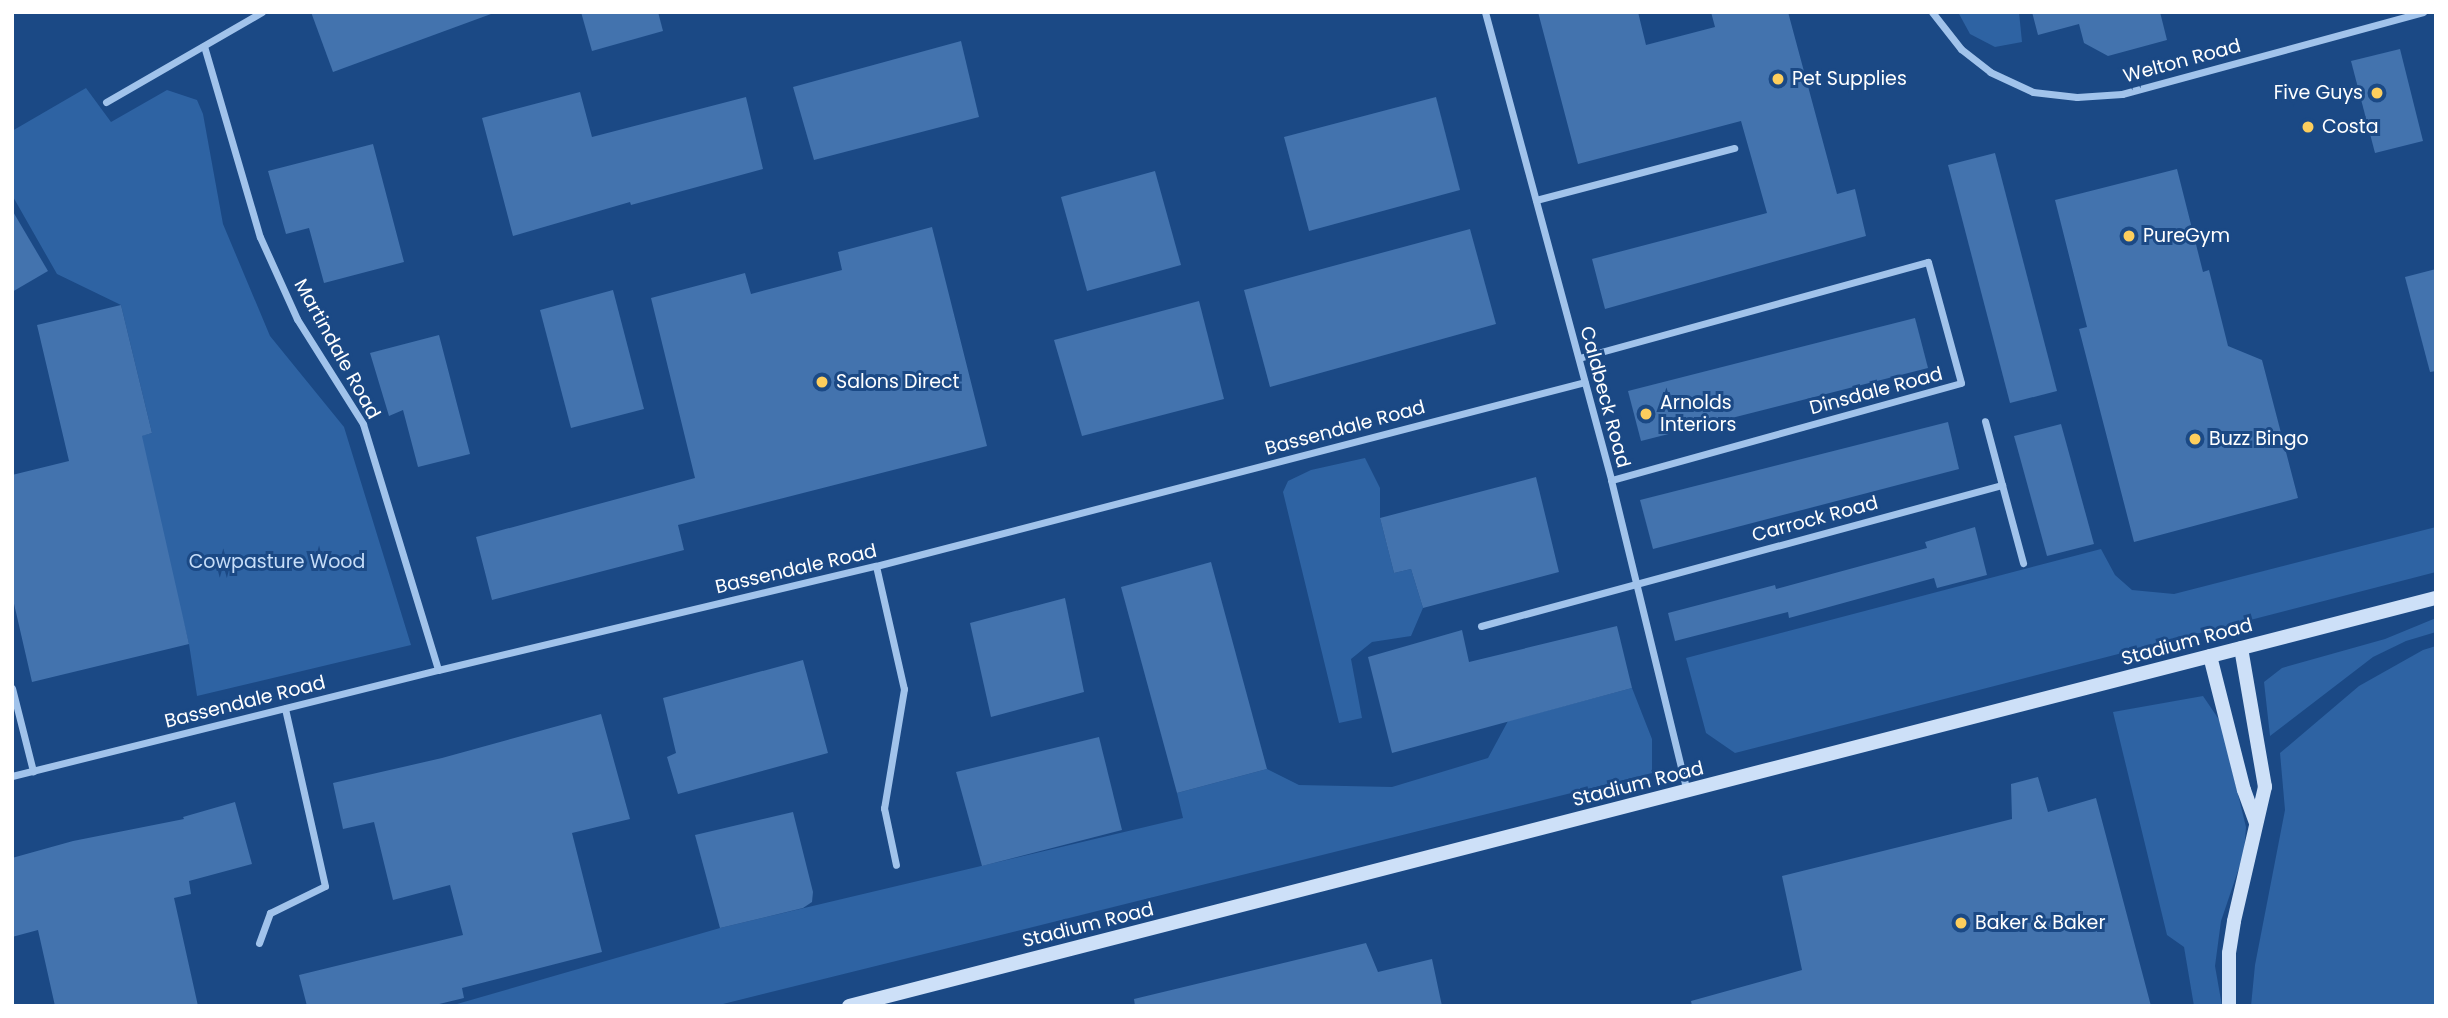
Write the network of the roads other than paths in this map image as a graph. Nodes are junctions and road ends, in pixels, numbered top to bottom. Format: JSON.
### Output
{"nodes":[{"id":1,"x":262,"y":12,"type":"edge"},
{"id":2,"x":1485,"y":12,"type":"edge"},
{"id":3,"x":1932,"y":12,"type":"edge"},
{"id":4,"x":2423,"y":12,"type":"edge"},
{"id":5,"x":204,"y":46,"type":"junction"},
{"id":6,"x":106,"y":102,"type":"dead end"},
{"id":7,"x":1734,"y":148,"type":"dead end"},
{"id":8,"x":1536,"y":200,"type":"junction"},
{"id":9,"x":1578,"y":358,"type":"junction"},
{"id":10,"x":1584,"y":382,"type":"junction"},
{"id":11,"x":1985,"y":421,"type":"dead end"},
{"id":12,"x":1611,"y":480,"type":"junction"},
{"id":13,"x":2002,"y":485,"type":"junction"},
{"id":14,"x":2023,"y":563,"type":"dead end"},
{"id":15,"x":876,"y":566,"type":"junction"},
{"id":16,"x":1637,"y":583,"type":"junction"},
{"id":17,"x":2436,"y":598,"type":"edge"},
{"id":18,"x":1481,"y":626,"type":"dead end"},
{"id":19,"x":2241,"y":648,"type":"junction"},
{"id":20,"x":2210,"y":656,"type":"junction"},
{"id":21,"x":438,"y":670,"type":"junction"},
{"id":22,"x":12,"y":688,"type":"edge"},
{"id":23,"x":285,"y":708,"type":"junction"},
{"id":24,"x":33,"y":771,"type":"junction"},
{"id":25,"x":12,"y":776,"type":"edge"},
{"id":26,"x":1688,"y":792,"type":"junction"},
{"id":27,"x":2256,"y":824,"type":"junction"},
{"id":28,"x":896,"y":864,"type":"dead end"},
{"id":29,"x":259,"y":943,"type":"dead end"},
{"id":30,"x":849,"y":1006,"type":"edge"},
{"id":31,"x":2229,"y":1006,"type":"edge"}],
"edges":[{"from":1,"to":5,"type":"street"},
{"from":2,"to":8,"type":"street","name":"Caldbeck Road"},
{"from":3,"to":4,"type":"street","name":"Welton Road"},
{"from":5,"to":6,"type":"street"},
{"from":5,"to":21,"type":"street","name":"Martindale Road"},
{"from":7,"to":8,"type":"street"},
{"from":8,"to":9,"type":"street","name":"Caldbeck Road"},
{"from":9,"to":10,"type":"street","name":"Caldbeck Road"},
{"from":9,"to":12,"type":"street","name":"Dinsdale Road"},
{"from":10,"to":12,"type":"street","name":"Caldbeck Road"},
{"from":10,"to":15,"type":"street","name":"Bassendale Road"},
{"from":11,"to":13,"type":"street"},
{"from":12,"to":16,"type":"street","name":"Caldbeck Road"},
{"from":13,"to":14,"type":"street"},
{"from":13,"to":16,"type":"street","name":"Carrock Road"},
{"from":15,"to":21,"type":"street","name":"Bassendale Road"},
{"from":15,"to":28,"type":"street"},
{"from":16,"to":18,"type":"street","name":"Carrock Road"},
{"from":16,"to":26,"type":"street","name":"Caldbeck Road"},
{"from":17,"to":19,"type":"street","name":"Stadium Road"},
{"from":19,"to":20,"type":"street","name":"Stadium Road"},
{"from":19,"to":27,"type":"street"},
{"from":20,"to":26,"type":"street","name":"Stadium Road"},
{"from":20,"to":27,"type":"street"},
{"from":21,"to":23,"type":"street","name":"Bassendale Road"},
{"from":22,"to":24,"type":"street"},
{"from":23,"to":24,"type":"street","name":"Bassendale Road"},
{"from":23,"to":29,"type":"street"},
{"from":24,"to":25,"type":"street","name":"Bassendale Road"},
{"from":26,"to":30,"type":"street","name":"Stadium Road"},
{"from":27,"to":31,"type":"street"}]}
